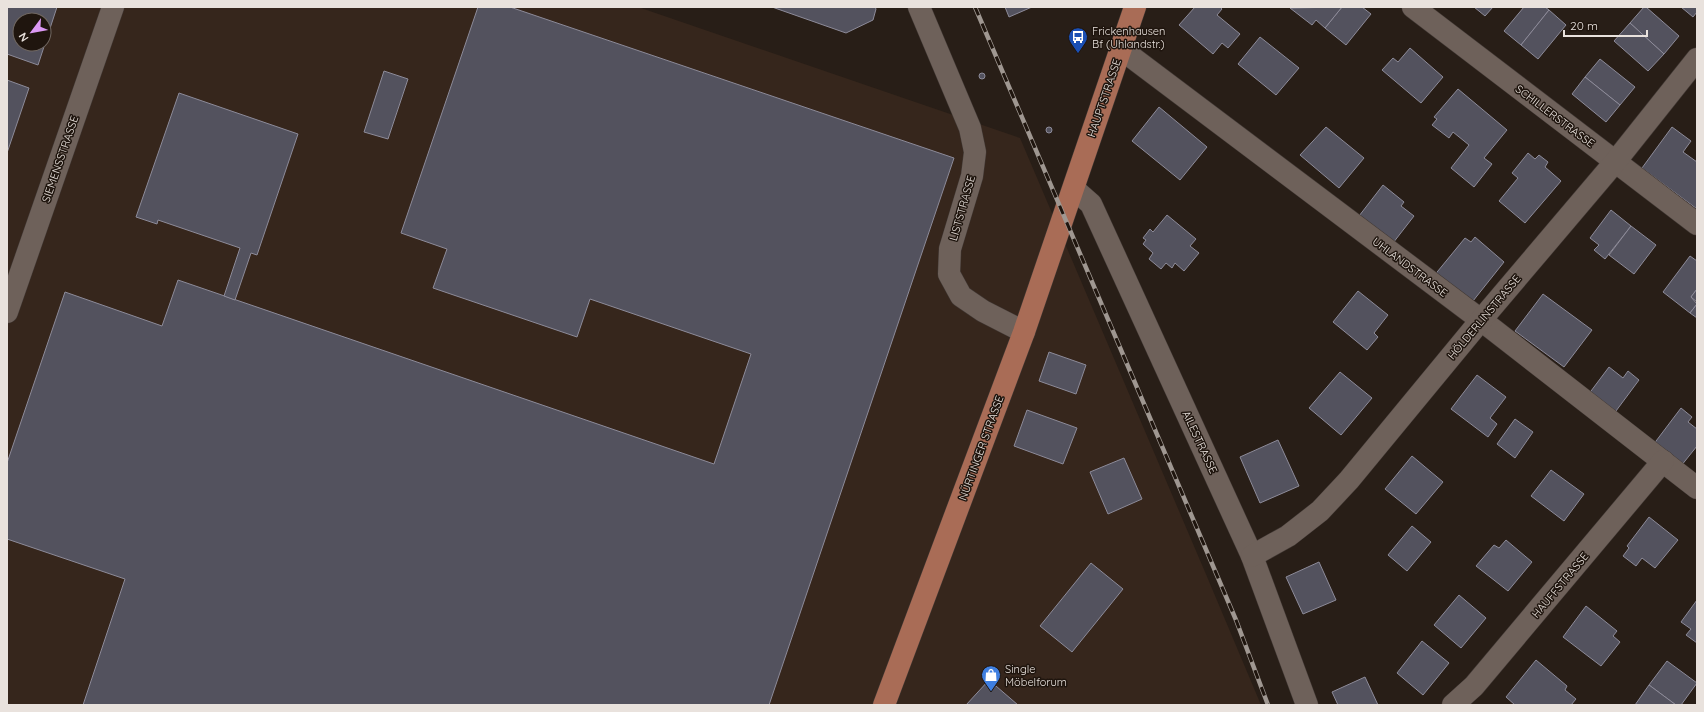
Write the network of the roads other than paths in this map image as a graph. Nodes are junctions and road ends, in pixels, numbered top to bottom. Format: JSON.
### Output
{"nodes":[{"id":1,"x":113,"y":7,"type":"edge"},
{"id":2,"x":919,"y":7,"type":"edge"},
{"id":3,"x":1135,"y":7,"type":"edge"},
{"id":4,"x":1413,"y":7,"type":"edge"},
{"id":5,"x":1121,"y":48,"type":"junction"},
{"id":6,"x":1697,"y":59,"type":"edge"},
{"id":7,"x":1615,"y":162,"type":"junction"},
{"id":8,"x":1074,"y":189,"type":"junction"},
{"id":9,"x":1697,"y":224,"type":"edge"},
{"id":10,"x":7,"y":312,"type":"edge"},
{"id":11,"x":1481,"y":320,"type":"junction"},
{"id":12,"x":1024,"y":332,"type":"junction"},
{"id":13,"x":1663,"y":461,"type":"junction"},
{"id":14,"x":1697,"y":488,"type":"edge"},
{"id":15,"x":1252,"y":556,"type":"junction"},
{"id":16,"x":884,"y":705,"type":"edge"},
{"id":17,"x":1307,"y":705,"type":"edge"},
{"id":18,"x":1453,"y":705,"type":"edge"}],
"edges":[{"from":1,"to":10,"type":"street","name":"SIEMENSSTRASSE"},
{"from":2,"to":12,"type":"street","name":"LISTSTRASSE"},
{"from":3,"to":5,"type":"main road","name":"HAUPTSTRASSE"},
{"from":4,"to":7,"type":"street","name":"SCHILLERSTRASSE"},
{"from":5,"to":8,"type":"main road","name":"HAUPTSTRASSE"},
{"from":5,"to":11,"type":"street","name":"UHLANDSTRASSE"},
{"from":6,"to":7,"type":"street","name":"HÖLDERLINSTRASSE"},
{"from":7,"to":9,"type":"street","name":"SCHILLERSTRASSE"},
{"from":7,"to":11,"type":"street","name":"HÖLDERLINSTRASSE"},
{"from":8,"to":12,"type":"main road","name":"NÜRTINGER STRASSE"},
{"from":8,"to":15,"type":"street","name":"AILESTRASSE"},
{"from":11,"to":13,"type":"street","name":"UHLANDSTRASSE"},
{"from":11,"to":15,"type":"street","name":"HÖLDERLINSTRASSE"},
{"from":12,"to":16,"type":"main road","name":"NÜRTINGER STRASSE"},
{"from":13,"to":14,"type":"street","name":"UHLANDSTRASSE"},
{"from":13,"to":18,"type":"street","name":"HAUFFSTRASSE"},
{"from":15,"to":17,"type":"street","name":"AILESTRASSE"}]}
